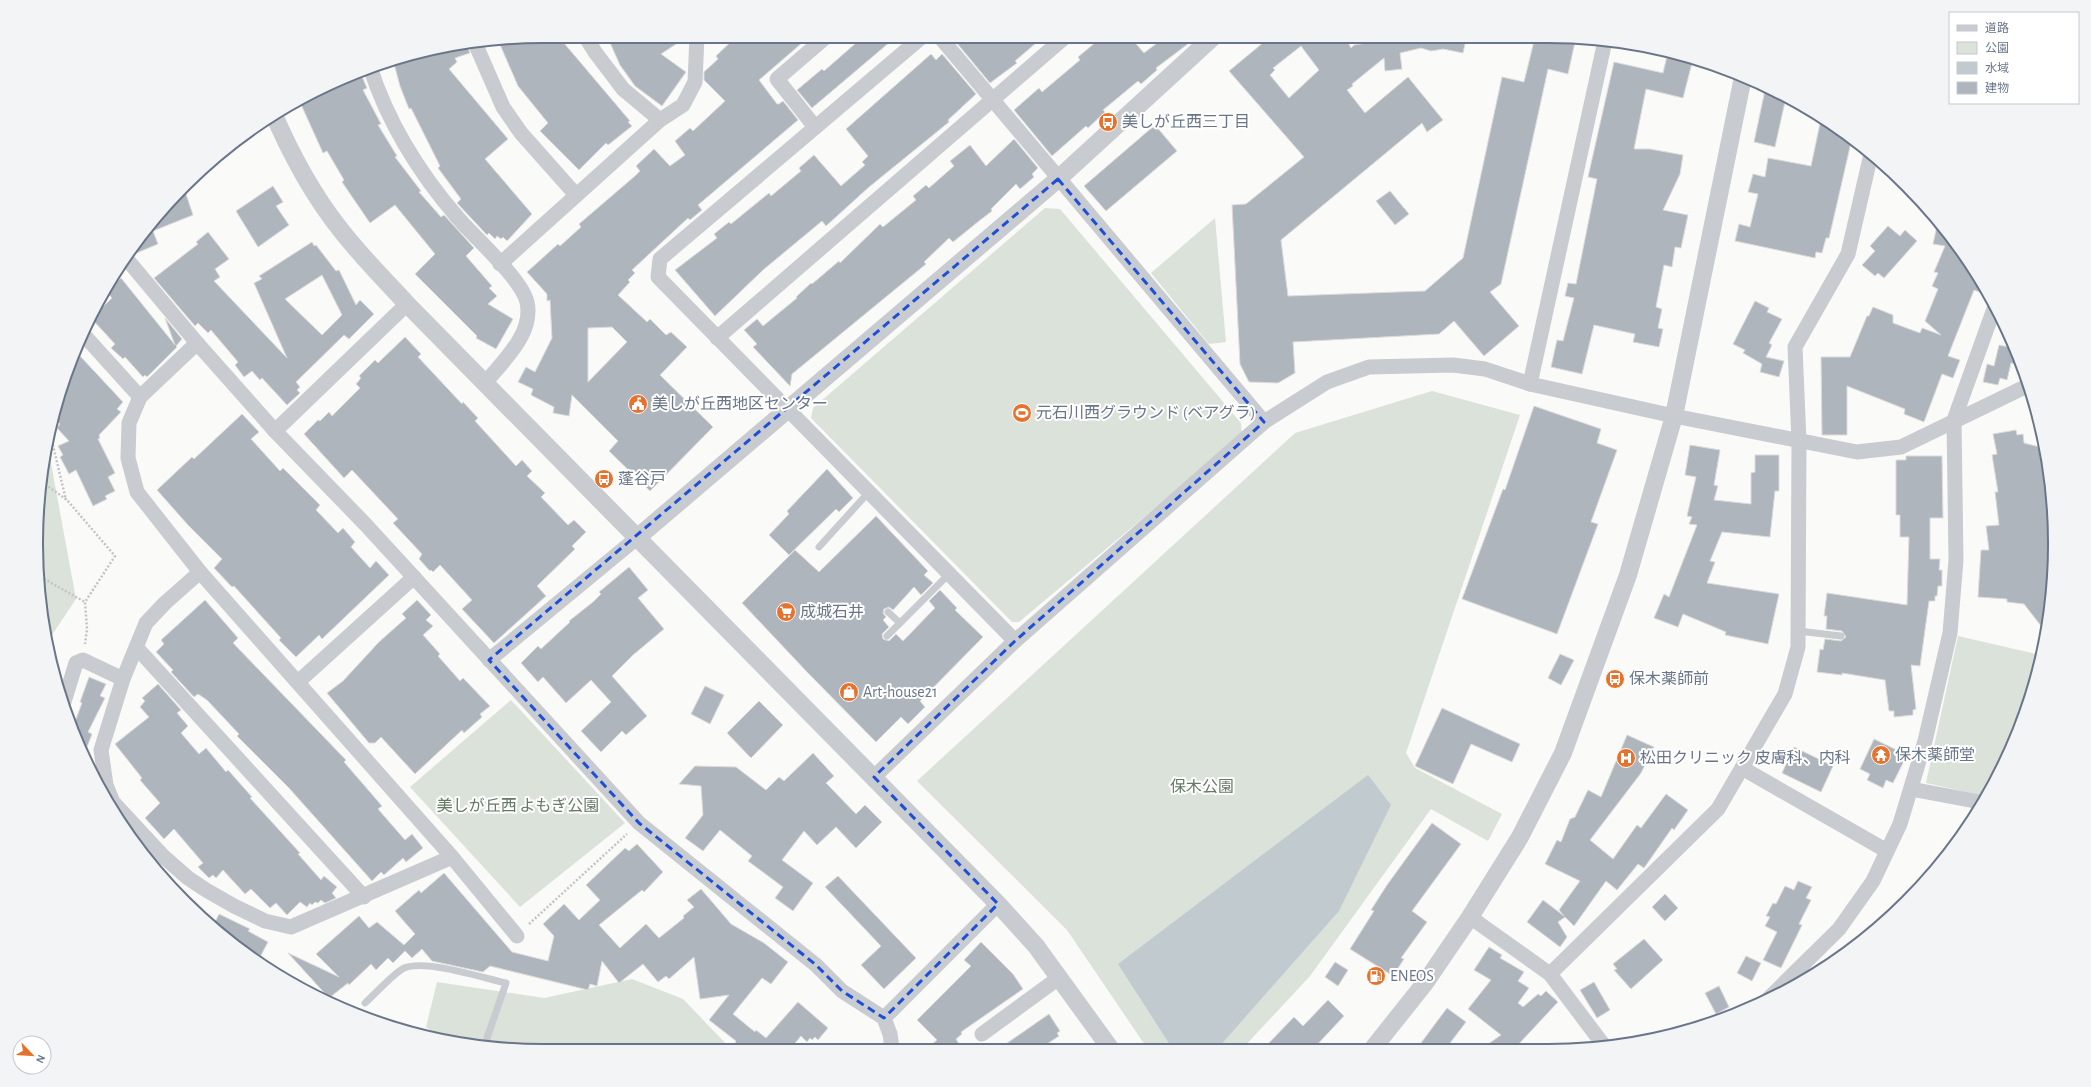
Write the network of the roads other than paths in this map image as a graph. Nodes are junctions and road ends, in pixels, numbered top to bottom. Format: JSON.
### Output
{"nodes":[{"id":1,"x":589,"y":43,"type":"edge"},
{"id":2,"x":697,"y":43,"type":"edge"},
{"id":3,"x":819,"y":43,"type":"edge"},
{"id":4,"x":915,"y":43,"type":"edge"},
{"id":5,"x":945,"y":43,"type":"edge"},
{"id":6,"x":1057,"y":43,"type":"edge"},
{"id":7,"x":1206,"y":43,"type":"edge"},
{"id":8,"x":1604,"y":46,"type":"edge"},
{"id":9,"x":477,"y":47,"type":"edge"},
{"id":10,"x":372,"y":74,"type":"edge"},
{"id":11,"x":1742,"y":82,"type":"edge"},
{"id":12,"x":993,"y":100,"type":"junction"},
{"id":13,"x":276,"y":120,"type":"edge"},
{"id":14,"x":660,"y":120,"type":"junction"},
{"id":15,"x":815,"y":127,"type":"junction"},
{"id":16,"x":1870,"y":160,"type":"edge"},
{"id":17,"x":1058,"y":179,"type":"junction"},
{"id":18,"x":576,"y":195,"type":"junction"},
{"id":19,"x":129,"y":263,"type":"edge"},
{"id":20,"x":500,"y":264,"type":"junction"},
{"id":21,"x":407,"y":304,"type":"junction"},
{"id":22,"x":1992,"y":314,"type":"edge"},
{"id":23,"x":717,"y":338,"type":"junction"},
{"id":24,"x":87,"y":339,"type":"edge"},
{"id":25,"x":197,"y":343,"type":"junction"},
{"id":26,"x":486,"y":382,"type":"junction"},
{"id":27,"x":1530,"y":384,"type":"junction"},
{"id":28,"x":2023,"y":388,"type":"edge"},
{"id":29,"x":140,"y":397,"type":"junction"},
{"id":30,"x":787,"y":408,"type":"junction"},
{"id":31,"x":1674,"y":416,"type":"junction"},
{"id":32,"x":1954,"y":420,"type":"junction"},
{"id":33,"x":1264,"y":422,"type":"junction"},
{"id":34,"x":275,"y":431,"type":"junction"},
{"id":35,"x":1799,"y":441,"type":"junction"},
{"id":36,"x":868,"y":493,"type":"junction"},
{"id":37,"x":638,"y":536,"type":"junction"},
{"id":38,"x":819,"y":548,"type":"dead end"},
{"id":39,"x":200,"y":572,"type":"junction"},
{"id":40,"x":949,"y":574,"type":"junction"},
{"id":41,"x":414,"y":577,"type":"junction"},
{"id":42,"x":888,"y":612,"type":"dead end"},
{"id":43,"x":900,"y":623,"type":"junction"},
{"id":44,"x":1798,"y":631,"type":"junction"},
{"id":45,"x":886,"y":636,"type":"dead end"},
{"id":46,"x":1841,"y":636,"type":"dead end"},
{"id":47,"x":1015,"y":641,"type":"junction"},
{"id":48,"x":137,"y":648,"type":"junction"},
{"id":49,"x":489,"y":660,"type":"junction"},
{"id":50,"x":123,"y":679,"type":"junction"},
{"id":51,"x":298,"y":682,"type":"junction"},
{"id":52,"x":67,"y":695,"type":"edge"},
{"id":53,"x":1742,"y":768,"type":"junction"},
{"id":54,"x":874,"y":777,"type":"junction"},
{"id":55,"x":1910,"y":789,"type":"junction"},
{"id":56,"x":109,"y":791,"type":"edge"},
{"id":57,"x":1977,"y":801,"type":"edge"},
{"id":58,"x":118,"y":808,"type":"edge"},
{"id":59,"x":1887,"y":851,"type":"junction"},
{"id":60,"x":452,"y":857,"type":"junction"},
{"id":61,"x":364,"y":896,"type":"junction"},
{"id":62,"x":998,"y":904,"type":"junction"},
{"id":63,"x":1470,"y":917,"type":"junction"},
{"id":64,"x":517,"y":936,"type":"road end"},
{"id":65,"x":1550,"y":974,"type":"junction"},
{"id":66,"x":1060,"y":977,"type":"junction"},
{"id":67,"x":1780,"y":986,"type":"edge"},
{"id":68,"x":365,"y":1003,"type":"dead end"},
{"id":69,"x":884,"y":1018,"type":"junction"},
{"id":70,"x":982,"y":1034,"type":"dead end"},
{"id":71,"x":487,"y":1041,"type":"edge"},
{"id":72,"x":1601,"y":1041,"type":"edge"},
{"id":73,"x":891,"y":1044,"type":"edge"},
{"id":74,"x":1107,"y":1044,"type":"edge"},
{"id":75,"x":1380,"y":1044,"type":"edge"}],
"edges":[{"from":1,"to":14,"type":"street"},
{"from":2,"to":14,"type":"street"},
{"from":3,"to":15,"type":"street"},
{"from":4,"to":15,"type":"street"},
{"from":5,"to":12,"type":"street"},
{"from":6,"to":12,"type":"street"},
{"from":7,"to":17,"type":"street"},
{"from":8,"to":27,"type":"street"},
{"from":9,"to":18,"type":"street"},
{"from":10,"to":20,"type":"street"},
{"from":11,"to":31,"type":"street"},
{"from":12,"to":17,"type":"street"},
{"from":12,"to":23,"type":"street"},
{"from":13,"to":21,"type":"street"},
{"from":14,"to":18,"type":"street"},
{"from":15,"to":23,"type":"street"},
{"from":16,"to":35,"type":"street"},
{"from":17,"to":30,"type":"street"},
{"from":17,"to":33,"type":"street"},
{"from":18,"to":20,"type":"street"},
{"from":19,"to":25,"type":"street"},
{"from":20,"to":26,"type":"street"},
{"from":21,"to":26,"type":"street"},
{"from":21,"to":34,"type":"street"},
{"from":22,"to":32,"type":"street"},
{"from":23,"to":30,"type":"street"},
{"from":24,"to":29,"type":"street"},
{"from":25,"to":29,"type":"street"},
{"from":25,"to":34,"type":"street"},
{"from":26,"to":37,"type":"street"},
{"from":27,"to":31,"type":"street"},
{"from":27,"to":33,"type":"street"},
{"from":28,"to":32,"type":"street"},
{"from":29,"to":39,"type":"street"},
{"from":30,"to":36,"type":"street"},
{"from":30,"to":37,"type":"street"},
{"from":31,"to":35,"type":"street"},
{"from":31,"to":63,"type":"street"},
{"from":32,"to":35,"type":"street"},
{"from":32,"to":55,"type":"street"},
{"from":33,"to":47,"type":"street"},
{"from":34,"to":41,"type":"street"},
{"from":35,"to":44,"type":"street"},
{"from":36,"to":38,"type":"lane"},
{"from":36,"to":40,"type":"street"},
{"from":37,"to":49,"type":"street"},
{"from":37,"to":54,"type":"street"},
{"from":39,"to":48,"type":"street"},
{"from":39,"to":51,"type":"street"},
{"from":40,"to":43,"type":"lane"},
{"from":40,"to":47,"type":"street"},
{"from":41,"to":49,"type":"street"},
{"from":41,"to":51,"type":"street"},
{"from":42,"to":43,"type":"lane"},
{"from":43,"to":45,"type":"lane"},
{"from":44,"to":46,"type":"lane"},
{"from":44,"to":53,"type":"street"},
{"from":47,"to":54,"type":"street"},
{"from":48,"to":50,"type":"street"},
{"from":48,"to":61,"type":"street"},
{"from":49,"to":69,"type":"street"},
{"from":50,"to":52,"type":"street"},
{"from":50,"to":56,"type":"street"},
{"from":51,"to":60,"type":"street"},
{"from":53,"to":59,"type":"street"},
{"from":53,"to":65,"type":"street"},
{"from":54,"to":62,"type":"street"},
{"from":55,"to":57,"type":"street"},
{"from":55,"to":59,"type":"street"},
{"from":58,"to":61,"type":"street"},
{"from":59,"to":67,"type":"street"},
{"from":60,"to":61,"type":"street"},
{"from":60,"to":64,"type":"street"},
{"from":62,"to":66,"type":"street"},
{"from":62,"to":69,"type":"street"},
{"from":63,"to":65,"type":"street"},
{"from":63,"to":75,"type":"street"},
{"from":65,"to":72,"type":"street"},
{"from":66,"to":70,"type":"street"},
{"from":66,"to":74,"type":"street"},
{"from":68,"to":71,"type":"lane"},
{"from":69,"to":73,"type":"street"}]}
